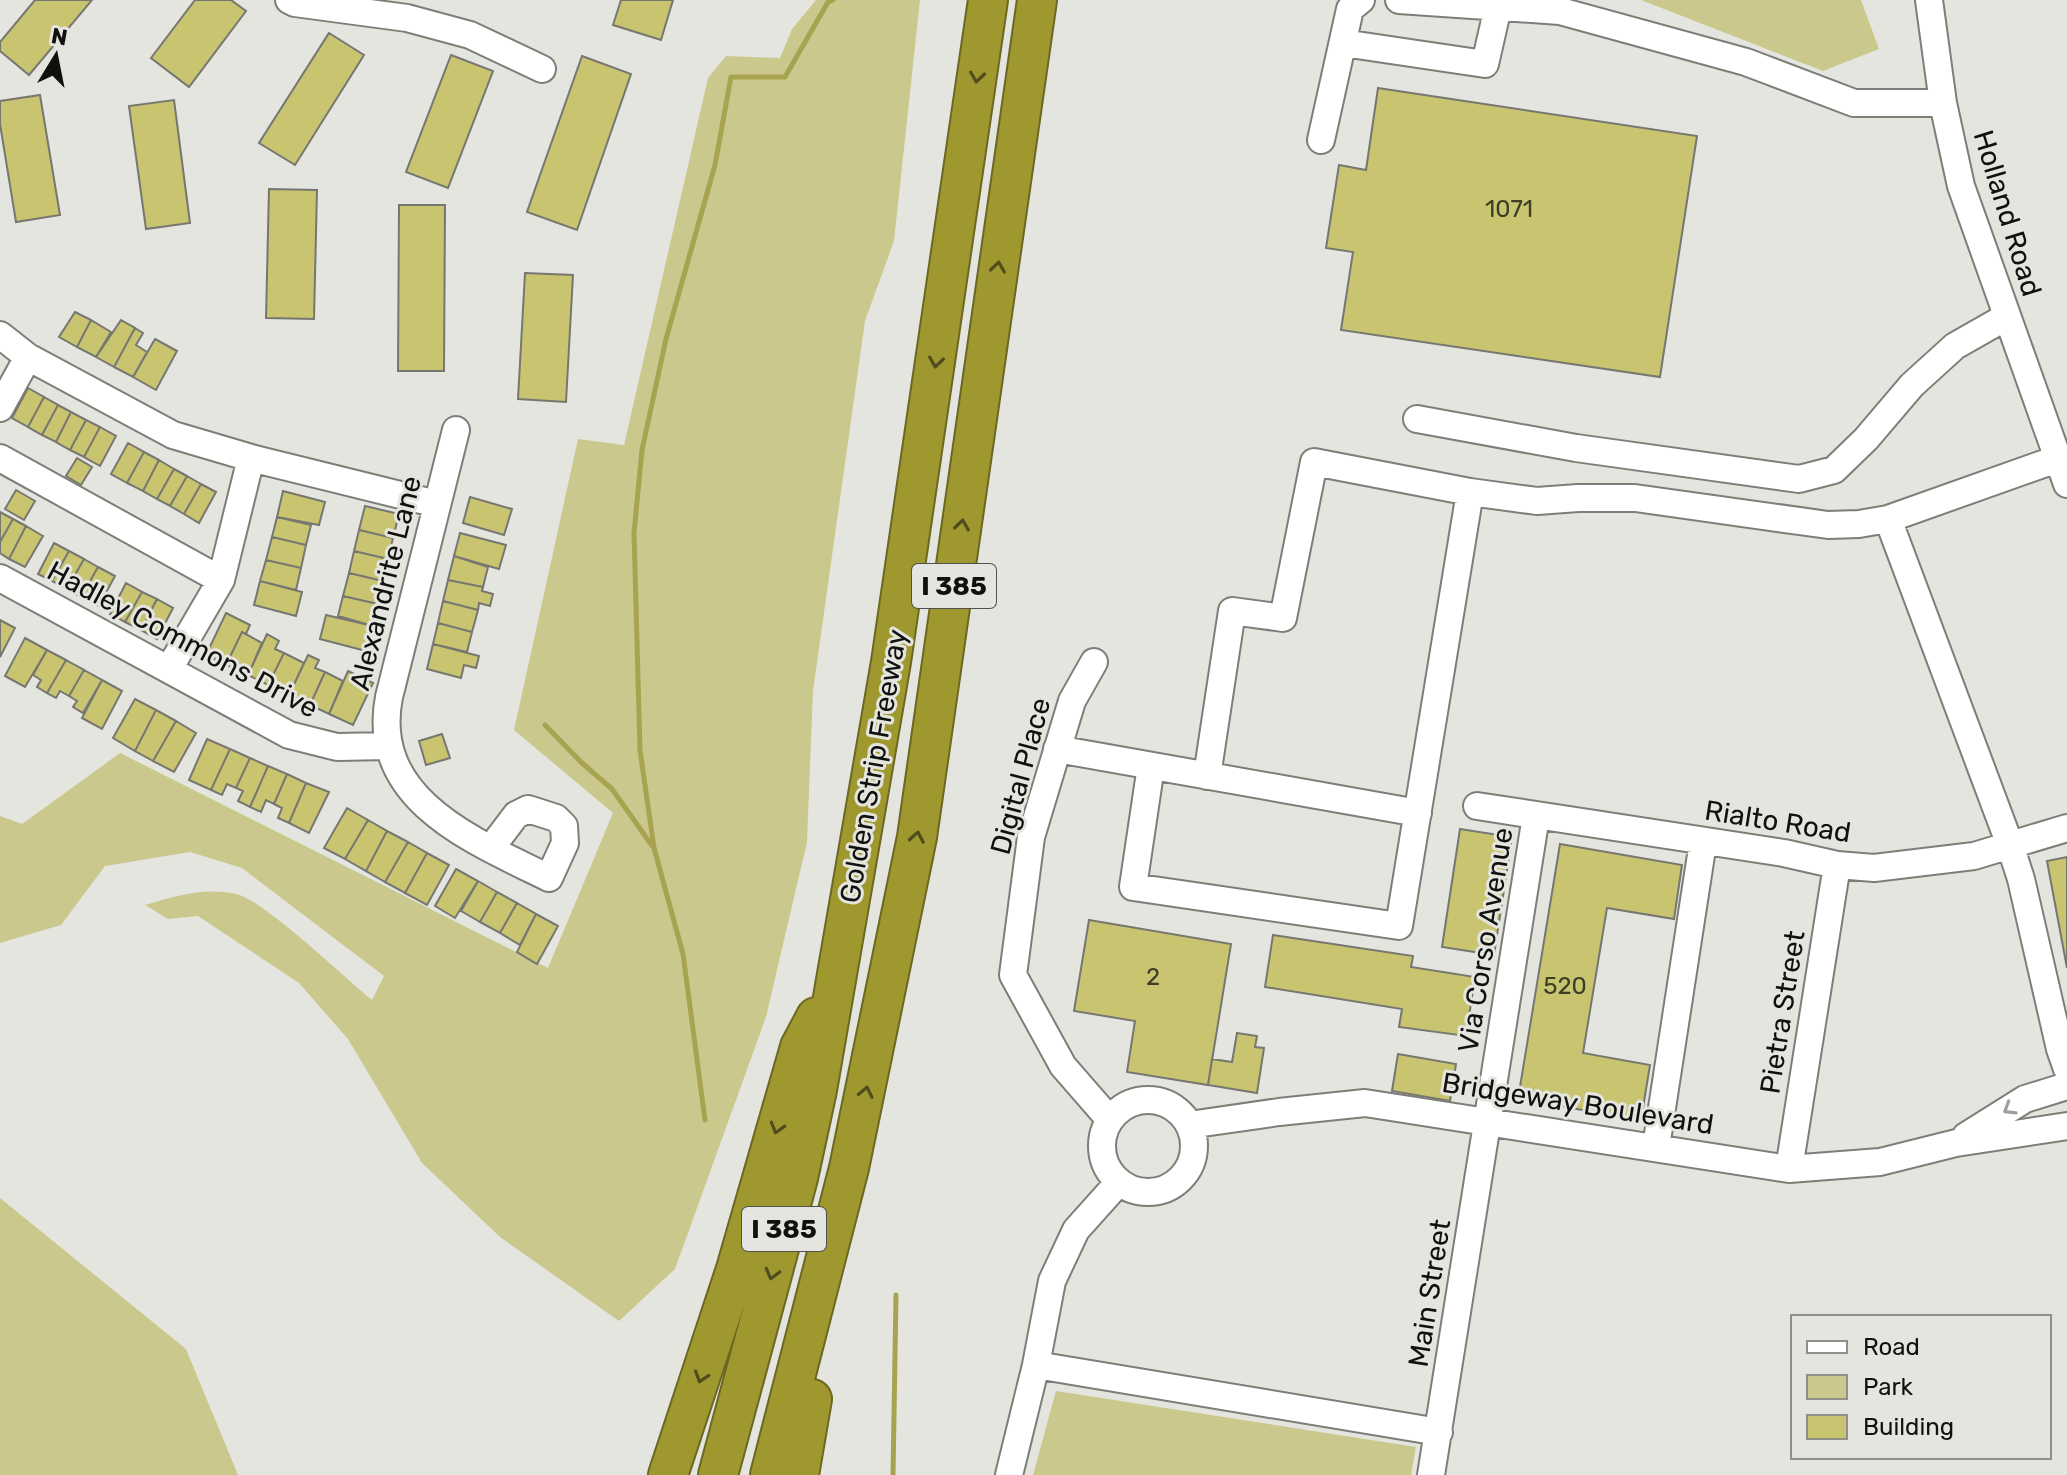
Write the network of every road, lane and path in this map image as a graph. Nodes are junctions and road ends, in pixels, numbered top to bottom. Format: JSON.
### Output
{"nodes":[{"id":1,"x":289,"y":0,"type":"edge"},
{"id":2,"x":988,"y":0,"type":"edge"},
{"id":3,"x":1037,"y":0,"type":"edge"},
{"id":4,"x":1361,"y":0,"type":"edge"},
{"id":5,"x":1399,"y":0,"type":"edge"},
{"id":6,"x":1929,"y":0,"type":"edge"},
{"id":7,"x":1498,"y":7,"type":"junction"},
{"id":8,"x":1343,"y":43,"type":"junction"},
{"id":9,"x":542,"y":69,"type":"dead end"},
{"id":10,"x":1943,"y":103,"type":"junction"},
{"id":11,"x":1321,"y":140,"type":"dead end"},
{"id":12,"x":2006,"y":317,"type":"junction"},
{"id":13,"x":0,"y":335,"type":"edge"},
{"id":14,"x":28,"y":357,"type":"junction"},
{"id":15,"x":0,"y":408,"type":"edge"},
{"id":16,"x":1417,"y":419,"type":"dead end"},
{"id":17,"x":456,"y":430,"type":"dead end"},
{"id":18,"x":0,"y":458,"type":"edge"},
{"id":19,"x":251,"y":458,"type":"junction"},
{"id":20,"x":2057,"y":459,"type":"junction"},
{"id":21,"x":2067,"y":484,"type":"edge"},
{"id":22,"x":1470,"y":492,"type":"junction"},
{"id":23,"x":437,"y":504,"type":"junction"},
{"id":24,"x":1888,"y":519,"type":"junction"},
{"id":25,"x":0,"y":578,"type":"edge"},
{"id":26,"x":221,"y":580,"type":"junction"},
{"id":27,"x":1094,"y":662,"type":"dead end"},
{"id":28,"x":169,"y":669,"type":"junction"},
{"id":29,"x":388,"y":746,"type":"junction"},
{"id":30,"x":1057,"y":749,"type":"junction"},
{"id":31,"x":1151,"y":766,"type":"junction"},
{"id":32,"x":1207,"y":776,"type":"junction"},
{"id":33,"x":1477,"y":806,"type":"dead end"},
{"id":34,"x":1418,"y":813,"type":"junction"},
{"id":35,"x":1536,"y":816,"type":"junction"},
{"id":36,"x":2067,"y":828,"type":"edge"},
{"id":37,"x":1703,"y":842,"type":"junction"},
{"id":38,"x":2010,"y":845,"type":"junction"},
{"id":39,"x":491,"y":848,"type":"dead end"},
{"id":40,"x":1837,"y":865,"type":"junction"},
{"id":41,"x":837,"y":979,"type":"junction"},
{"id":42,"x":2067,"y":1069,"type":"edge"},
{"id":43,"x":2067,"y":1086,"type":"edge"},
{"id":44,"x":1110,"y":1120,"type":"junction"},
{"id":45,"x":1489,"y":1121,"type":"junction"},
{"id":46,"x":1189,"y":1125,"type":"junction"},
{"id":47,"x":2067,"y":1126,"type":"edge"},
{"id":48,"x":1956,"y":1143,"type":"junction"},
{"id":49,"x":1656,"y":1147,"type":"junction"},
{"id":50,"x":849,"y":1168,"type":"junction"},
{"id":51,"x":1789,"y":1169,"type":"junction"},
{"id":52,"x":1119,"y":1182,"type":"junction"},
{"id":53,"x":1036,"y":1365,"type":"junction"},
{"id":54,"x":1439,"y":1432,"type":"junction"},
{"id":55,"x":668,"y":1475,"type":"edge"},
{"id":56,"x":718,"y":1475,"type":"edge"},
{"id":57,"x":770,"y":1475,"type":"edge"},
{"id":58,"x":799,"y":1475,"type":"edge"},
{"id":59,"x":1009,"y":1475,"type":"edge"},
{"id":60,"x":1431,"y":1475,"type":"edge"}],
"edges":[{"from":1,"to":9,"type":"street"},
{"from":2,"to":41,"type":"highway","name":"Golden Strip Freeway","number":"I 385","one_way":true},
{"from":50,"to":3,"type":"highway","name":"Golden Strip Freeway","number":"I 385","one_way":true},
{"from":4,"to":8,"type":"street"},
{"from":5,"to":7,"type":"street"},
{"from":6,"to":10,"type":"street","name":"Holland Road"},
{"from":7,"to":8,"type":"street"},
{"from":7,"to":10,"type":"street"},
{"from":8,"to":11,"type":"street"},
{"from":10,"to":12,"type":"street","name":"Holland Road"},
{"from":12,"to":16,"type":"street"},
{"from":12,"to":20,"type":"street","name":"Holland Road"},
{"from":13,"to":14,"type":"street"},
{"from":14,"to":15,"type":"street"},
{"from":14,"to":19,"type":"street"},
{"from":17,"to":23,"type":"street","name":"Alexandrite Lane"},
{"from":18,"to":26,"type":"street"},
{"from":19,"to":23,"type":"street"},
{"from":19,"to":26,"type":"street"},
{"from":20,"to":21,"type":"street","name":"Holland Road"},
{"from":20,"to":24,"type":"street"},
{"from":22,"to":24,"type":"street"},
{"from":22,"to":32,"type":"street"},
{"from":22,"to":34,"type":"street"},
{"from":23,"to":29,"type":"street","name":"Alexandrite Lane"},
{"from":24,"to":38,"type":"street"},
{"from":25,"to":28,"type":"street","name":"Hadley Commons Drive"},
{"from":26,"to":28,"type":"street"},
{"from":27,"to":30,"type":"street","name":"Digital Place"},
{"from":28,"to":29,"type":"street","name":"Hadley Commons Drive"},
{"from":29,"to":39,"type":"street","name":"Alexandrite Lane"},
{"from":30,"to":31,"type":"street"},
{"from":30,"to":44,"type":"street","name":"Digital Place"},
{"from":31,"to":32,"type":"street"},
{"from":31,"to":34,"type":"street"},
{"from":32,"to":34,"type":"street"},
{"from":33,"to":35,"type":"street","name":"Rialto Road"},
{"from":35,"to":37,"type":"street","name":"Rialto Road"},
{"from":35,"to":45,"type":"street","name":"Via Corso Avenue"},
{"from":36,"to":38,"type":"street","name":"Rialto Road"},
{"from":37,"to":40,"type":"street","name":"Rialto Road"},
{"from":37,"to":49,"type":"street"},
{"from":38,"to":40,"type":"street","name":"Rialto Road"},
{"from":38,"to":42,"type":"street"},
{"from":40,"to":51,"type":"street","name":"Pietra Street"},
{"from":41,"to":55,"type":"highway","one_way":true},
{"from":41,"to":56,"type":"highway","name":"Golden Strip Freeway","number":"I 385","one_way":true},
{"from":43,"to":48,"type":"street","name":"Bridgeway Boulevard","one_way":true},
{"from":44,"to":46,"type":"street"},
{"from":44,"to":52,"type":"street"},
{"from":45,"to":46,"type":"street","name":"Bridgeway Boulevard"},
{"from":45,"to":49,"type":"street","name":"Bridgeway Boulevard"},
{"from":45,"to":54,"type":"street","name":"Main Street"},
{"from":46,"to":52,"type":"street"},
{"from":47,"to":48,"type":"street","name":"Bridgeway Boulevard"},
{"from":48,"to":51,"type":"street","name":"Bridgeway Boulevard"},
{"from":49,"to":51,"type":"street","name":"Bridgeway Boulevard"},
{"from":50,"to":57,"type":"highway","name":"Golden Strip Freeway","number":"I 385"},
{"from":50,"to":58,"type":"highway"},
{"from":52,"to":53,"type":"street"},
{"from":53,"to":54,"type":"street"},
{"from":53,"to":59,"type":"street"},
{"from":54,"to":60,"type":"street","name":"Main Street"}]}
